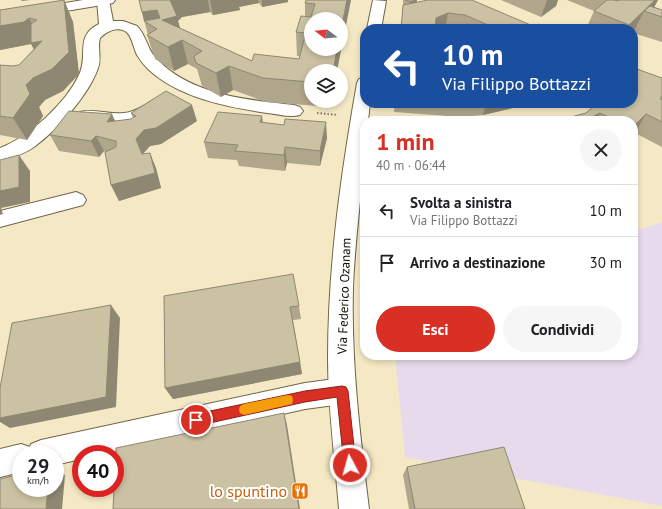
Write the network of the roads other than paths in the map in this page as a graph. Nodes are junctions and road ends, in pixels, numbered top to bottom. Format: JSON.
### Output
{"nodes":[{"id":1,"x":106,"y":0,"type":"edge"},
{"id":2,"x":380,"y":0,"type":"edge"},
{"id":3,"x":0,"y":18,"type":"edge"},
{"id":4,"x":375,"y":24,"type":"edge"},
{"id":5,"x":107,"y":26,"type":"junction"},
{"id":6,"x":185,"y":86,"type":"junction"},
{"id":7,"x":361,"y":108,"type":"edge"},
{"id":8,"x":294,"y":111,"type":"road end"},
{"id":9,"x":59,"y":112,"type":"junction"},
{"id":10,"x":0,"y":155,"type":"edge"},
{"id":11,"x":76,"y":200,"type":"dead end"},
{"id":12,"x":0,"y":220,"type":"edge"},
{"id":13,"x":342,"y":391,"type":"junction"},
{"id":14,"x":64,"y":449,"type":"edge"},
{"id":15,"x":12,"y":460,"type":"edge"},
{"id":16,"x":0,"y":463,"type":"edge"},
{"id":17,"x":354,"y":509,"type":"edge"}],
"edges":[{"from":1,"to":3,"type":"street"},
{"from":1,"to":5,"type":"street"},
{"from":2,"to":4,"type":"street"},
{"from":5,"to":6,"type":"street"},
{"from":5,"to":9,"type":"street"},
{"from":6,"to":8,"type":"street"},
{"from":6,"to":9,"type":"street"},
{"from":7,"to":13,"type":"street","name":"Via Federico Ozanam"},
{"from":9,"to":10,"type":"street"},
{"from":11,"to":12,"type":"street"},
{"from":13,"to":14,"type":"street"},
{"from":13,"to":17,"type":"street","name":"Via Federico Ozanam"},
{"from":15,"to":16,"type":"street"}]}
